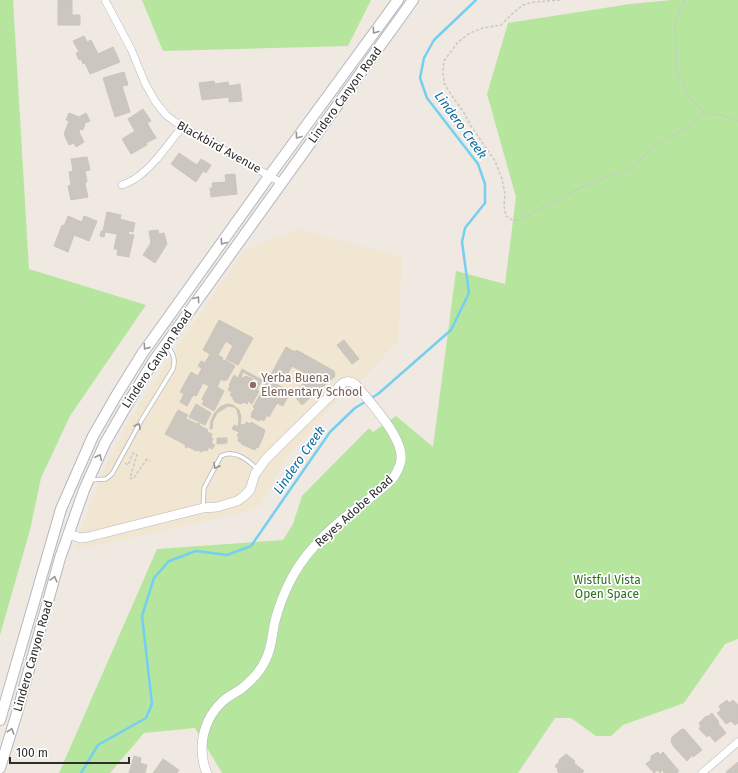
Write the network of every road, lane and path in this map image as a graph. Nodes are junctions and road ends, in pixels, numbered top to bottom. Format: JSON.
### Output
{"nodes":[{"id":1,"x":105,"y":0,"type":"edge"},
{"id":2,"x":398,"y":0,"type":"edge"},
{"id":3,"x":413,"y":0,"type":"edge"},
{"id":4,"x":560,"y":0,"type":"edge"},
{"id":5,"x":685,"y":0,"type":"edge"},
{"id":6,"x":704,"y":113,"type":"junction"},
{"id":7,"x":738,"y":121,"type":"edge"},
{"id":8,"x":182,"y":127,"type":"junction"},
{"id":9,"x":270,"y":175,"type":"junction"},
{"id":10,"x":282,"y":183,"type":"junction"},
{"id":11,"x":122,"y":186,"type":"dead end"},
{"id":12,"x":166,"y":343,"type":"junction"},
{"id":13,"x":119,"y":461,"type":"junction"},
{"id":14,"x":150,"y":461,"type":"dead end"},
{"id":15,"x":257,"y":469,"type":"junction"},
{"id":16,"x":88,"y":480,"type":"junction"},
{"id":17,"x":202,"y":508,"type":"junction"},
{"id":18,"x":68,"y":534,"type":"junction"},
{"id":19,"x":31,"y":612,"type":"junction"},
{"id":20,"x":44,"y":615,"type":"junction"},
{"id":21,"x":0,"y":720,"type":"edge"},
{"id":22,"x":738,"y":742,"type":"edge"},
{"id":23,"x":0,"y":768,"type":"edge"},
{"id":24,"x":207,"y":773,"type":"edge"},
{"id":25,"x":702,"y":773,"type":"edge"}],
"edges":[{"from":1,"to":8,"type":"street","name":"Blackbird Avenue"},
{"from":2,"to":9,"type":"main road","name":"Lindero Canyon Road","one_way":true},
{"from":3,"to":10,"type":"main road","name":"Lindero Canyon Road"},
{"from":4,"to":6,"type":"path"},
{"from":5,"to":6,"type":"path"},
{"from":6,"to":7,"type":"path"},
{"from":8,"to":9,"type":"street","name":"Blackbird Avenue"},
{"from":8,"to":11,"type":"street"},
{"from":9,"to":10,"type":"street","name":"Blackbird Avenue"},
{"from":9,"to":19,"type":"main road","name":"Lindero Canyon Road","one_way":true},
{"from":12,"to":10,"type":"main road","name":"Lindero Canyon Road","one_way":true},
{"from":13,"to":12,"type":"lane","one_way":true},
{"from":16,"to":12,"type":"main road","name":"Lindero Canyon Road","one_way":true},
{"from":13,"to":14,"type":"path"},
{"from":13,"to":16,"type":"lane"},
{"from":15,"to":17,"type":"street","name":"Reyes Adobe Road"},
{"from":15,"to":17,"type":"lane","one_way":true},
{"from":15,"to":24,"type":"street","name":"Reyes Adobe Road"},
{"from":16,"to":18,"type":"main road","name":"Lindero Canyon Road"},
{"from":17,"to":18,"type":"street","name":"Reyes Adobe Road"},
{"from":20,"to":18,"type":"main road","name":"Lindero Canyon Road","one_way":true},
{"from":19,"to":20,"type":"main road"},
{"from":19,"to":21,"type":"main road","name":"Lindero Canyon Road"},
{"from":23,"to":20,"type":"main road","name":"Lindero Canyon Road","one_way":true},
{"from":22,"to":25,"type":"street"}]}
